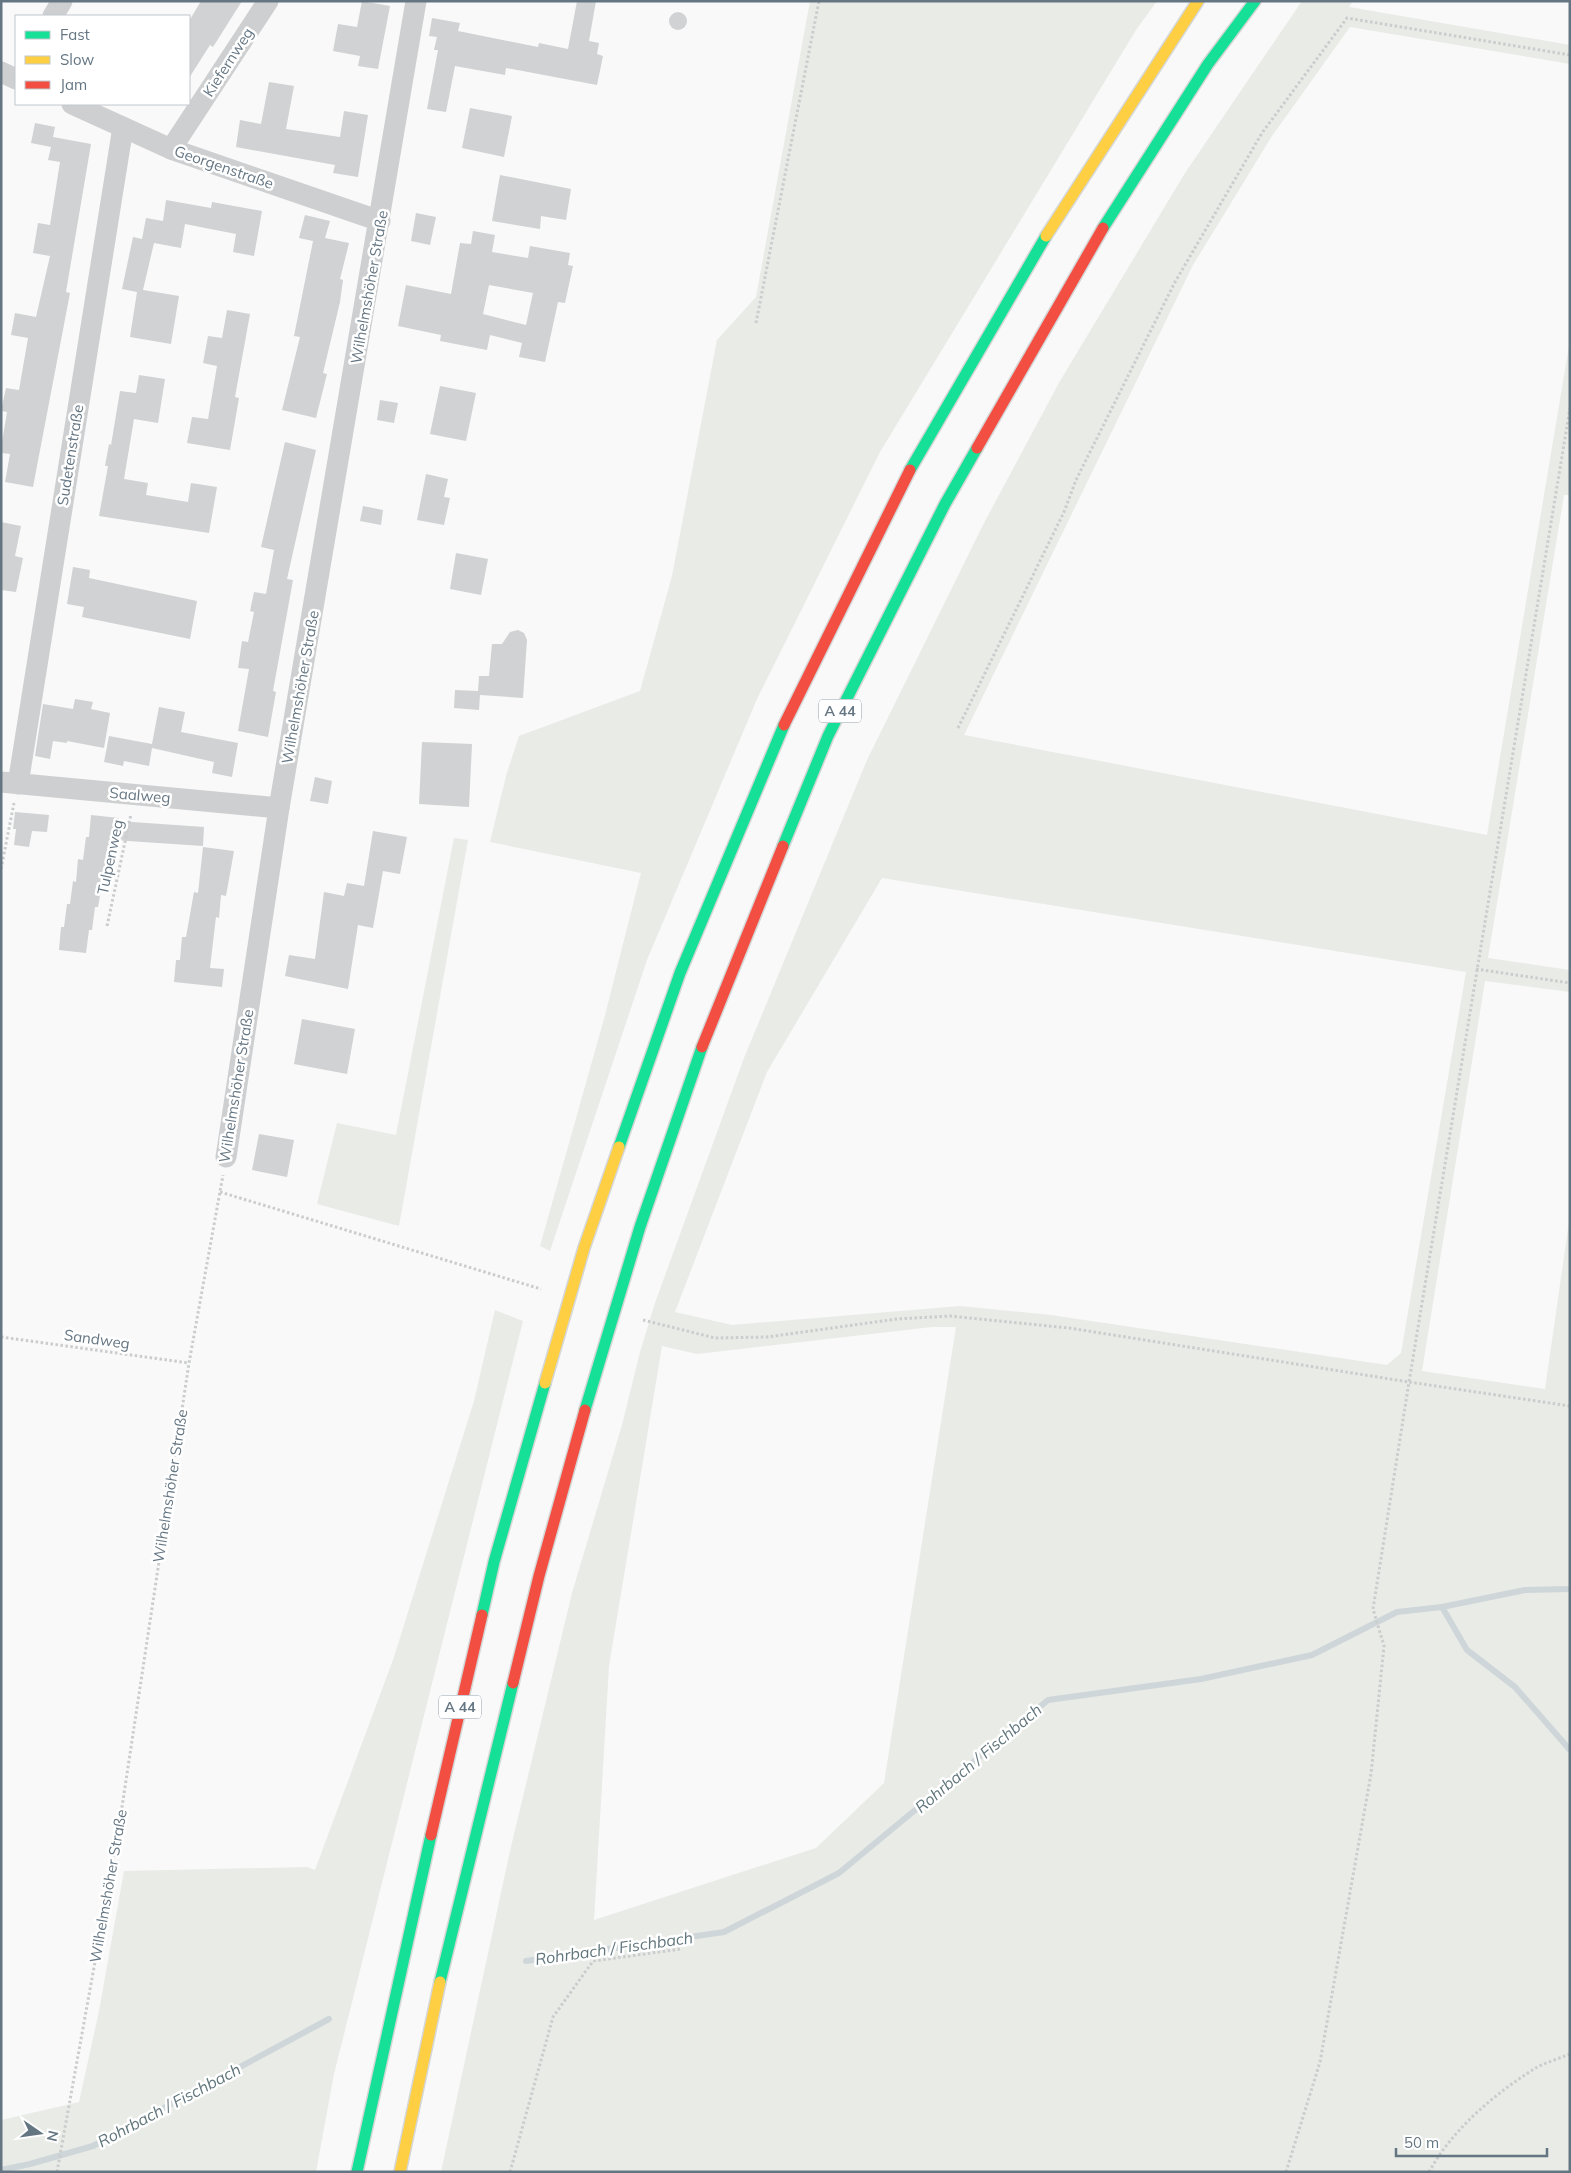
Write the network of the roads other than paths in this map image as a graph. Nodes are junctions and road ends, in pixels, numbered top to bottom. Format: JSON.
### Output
{"nodes":[{"id":1,"x":62,"y":1,"type":"edge"},
{"id":2,"x":268,"y":1,"type":"edge"},
{"id":3,"x":416,"y":1,"type":"edge"},
{"id":4,"x":1198,"y":1,"type":"edge"},
{"id":5,"x":1255,"y":1,"type":"edge"},
{"id":6,"x":54,"y":15,"type":"edge"},
{"id":7,"x":74,"y":105,"type":"edge"},
{"id":8,"x":123,"y":127,"type":"junction"},
{"id":9,"x":171,"y":148,"type":"junction"},
{"id":10,"x":380,"y":221,"type":"junction"},
{"id":11,"x":10,"y":783,"type":"edge"},
{"id":12,"x":279,"y":808,"type":"junction"},
{"id":13,"x":226,"y":1157,"type":"road end"},
{"id":14,"x":357,"y":2172,"type":"edge"},
{"id":15,"x":400,"y":2172,"type":"edge"}],
"edges":[{"from":1,"to":6,"type":"street"},
{"from":2,"to":9,"type":"street","name":"Kiefernweg"},
{"from":3,"to":10,"type":"street","name":"Wilhelmshöher Straße"},
{"from":4,"to":14,"type":"highway","number":"A 44"},
{"from":5,"to":15,"type":"highway","number":"A 44"},
{"from":7,"to":8,"type":"street","name":"Georgenstraße"},
{"from":8,"to":9,"type":"street","name":"Georgenstraße"},
{"from":8,"to":11,"type":"street","name":"Sudetenstraße"},
{"from":9,"to":10,"type":"street","name":"Georgenstraße"},
{"from":10,"to":12,"type":"street","name":"Wilhelmshöher Straße"},
{"from":11,"to":12,"type":"street","name":"Saalweg"},
{"from":12,"to":13,"type":"street","name":"Wilhelmshöher Straße"}]}
